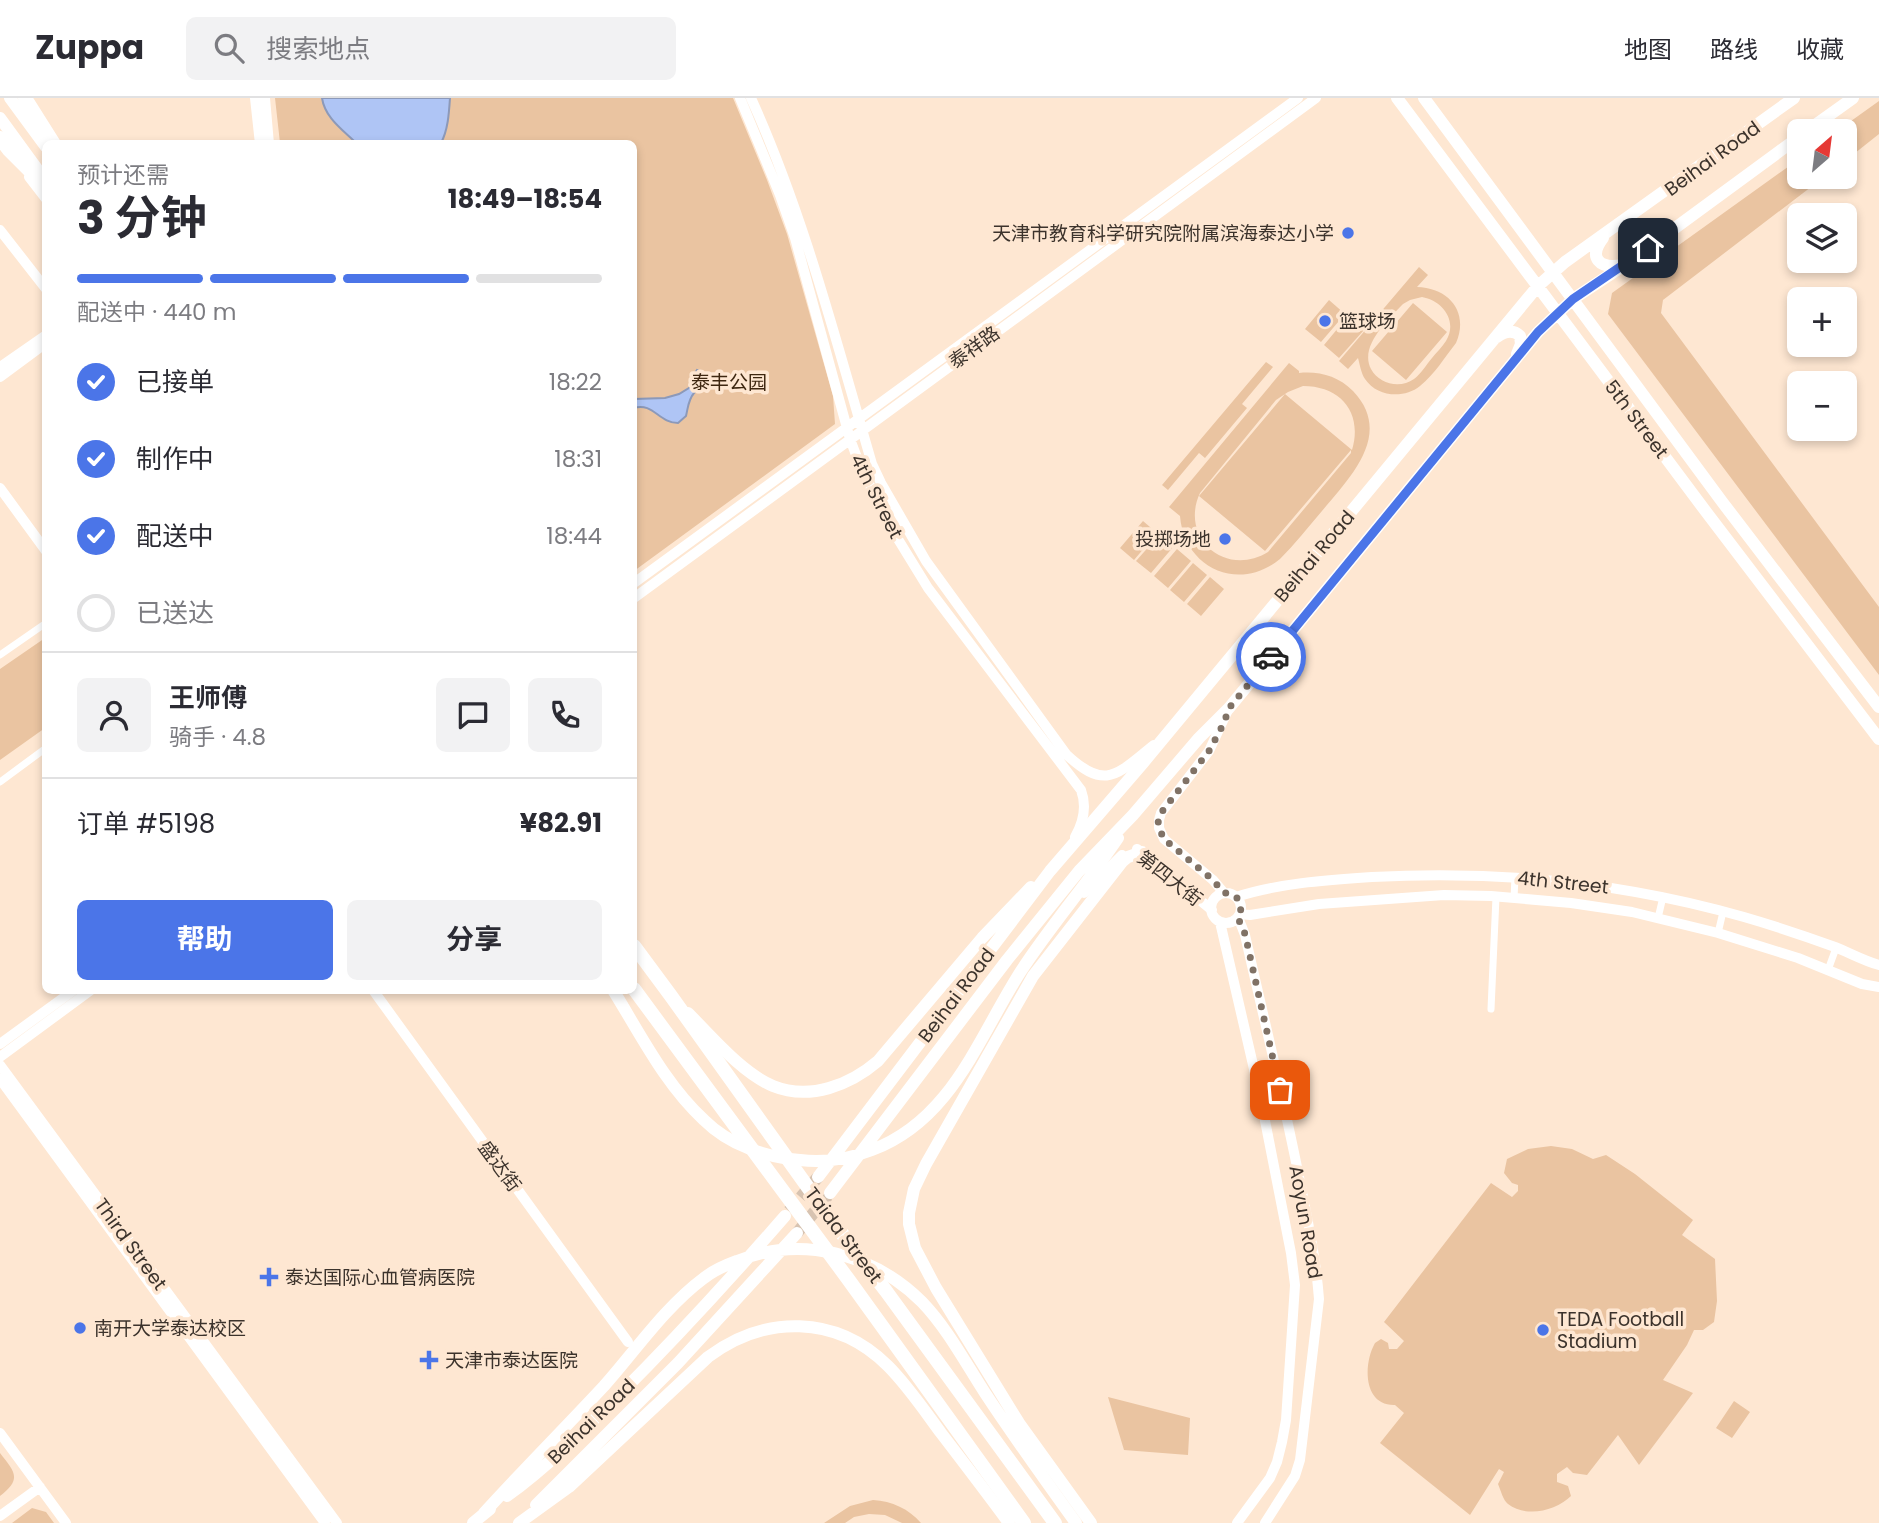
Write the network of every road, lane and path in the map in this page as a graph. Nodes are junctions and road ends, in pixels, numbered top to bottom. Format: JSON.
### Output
{"nodes":[{"id":1,"x":10,"y":98,"type":"edge"},
{"id":2,"x":255,"y":98,"type":"edge"},
{"id":3,"x":265,"y":98,"type":"edge"},
{"id":4,"x":740,"y":98,"type":"edge"},
{"id":5,"x":751,"y":98,"type":"edge"},
{"id":6,"x":1298,"y":98,"type":"edge"},
{"id":7,"x":1316,"y":98,"type":"edge"},
{"id":8,"x":1397,"y":98,"type":"edge"},
{"id":9,"x":1424,"y":98,"type":"edge"},
{"id":10,"x":1794,"y":98,"type":"edge"},
{"id":11,"x":1853,"y":98,"type":"edge"},
{"id":12,"x":29,"y":104,"type":"edge"},
{"id":13,"x":0,"y":118,"type":"edge"},
{"id":14,"x":1824,"y":119,"type":"edge"},
{"id":15,"x":52,"y":140,"type":"edge"},
{"id":16,"x":260,"y":140,"type":"edge"},
{"id":17,"x":269,"y":140,"type":"edge"},
{"id":18,"x":42,"y":142,"type":"edge"},
{"id":19,"x":4,"y":144,"type":"edge"},
{"id":20,"x":1787,"y":146,"type":"edge"},
{"id":21,"x":42,"y":176,"type":"edge"},
{"id":22,"x":42,"y":183,"type":"edge"},
{"id":23,"x":42,"y":194,"type":"edge"},
{"id":24,"x":0,"y":230,"type":"edge"},
{"id":25,"x":1605,"y":235,"type":"junction"},
{"id":26,"x":1534,"y":246,"type":"junction"},
{"id":27,"x":1581,"y":251,"type":"junction"},
{"id":28,"x":1517,"y":257,"type":"junction"},
{"id":29,"x":1626,"y":264,"type":"junction"},
{"id":30,"x":1546,"y":280,"type":"junction"},
{"id":31,"x":42,"y":284,"type":"edge"},
{"id":32,"x":1559,"y":300,"type":"junction"},
{"id":33,"x":1516,"y":312,"type":"junction"},
{"id":34,"x":1538,"y":332,"type":"junction"},
{"id":35,"x":42,"y":338,"type":"edge"},
{"id":36,"x":1578,"y":340,"type":"junction"},
{"id":37,"x":1492,"y":342,"type":"junction"},
{"id":38,"x":42,"y":346,"type":"edge"},
{"id":39,"x":1514,"y":361,"type":"junction"},
{"id":40,"x":0,"y":368,"type":"edge"},
{"id":41,"x":0,"y":377,"type":"edge"},
{"id":42,"x":860,"y":424,"type":"junction"},
{"id":43,"x":848,"y":433,"type":"junction"},
{"id":44,"x":0,"y":488,"type":"edge"},
{"id":45,"x":42,"y":546,"type":"edge"},
{"id":46,"x":637,"y":581,"type":"edge"},
{"id":47,"x":637,"y":596,"type":"edge"},
{"id":48,"x":42,"y":625,"type":"edge"},
{"id":49,"x":0,"y":655,"type":"edge"},
{"id":50,"x":1879,"y":707,"type":"edge"},
{"id":51,"x":1229,"y":708,"type":"junction"},
{"id":52,"x":1164,"y":737,"type":"junction"},
{"id":53,"x":1879,"y":739,"type":"edge"},
{"id":54,"x":42,"y":751,"type":"edge"},
{"id":55,"x":0,"y":782,"type":"edge"},
{"id":56,"x":1133,"y":815,"type":"junction"},
{"id":57,"x":1068,"y":849,"type":"junction"},
{"id":58,"x":1142,"y":852,"type":"junction"},
{"id":59,"x":1050,"y":871,"type":"junction"},
{"id":60,"x":1515,"y":877,"type":"junction"},
{"id":61,"x":1224,"y":893,"type":"junction"},
{"id":62,"x":1236,"y":897,"type":"junction"},
{"id":63,"x":1496,"y":897,"type":"junction"},
{"id":64,"x":1662,"y":897,"type":"junction"},
{"id":65,"x":1514,"y":898,"type":"junction"},
{"id":66,"x":1067,"y":909,"type":"junction"},
{"id":67,"x":1212,"y":910,"type":"junction"},
{"id":68,"x":1723,"y":912,"type":"junction"},
{"id":69,"x":1239,"y":916,"type":"junction"},
{"id":70,"x":1658,"y":918,"type":"junction"},
{"id":71,"x":1220,"y":922,"type":"junction"},
{"id":72,"x":1718,"y":933,"type":"junction"},
{"id":73,"x":1836,"y":948,"type":"junction"},
{"id":74,"x":637,"y":950,"type":"edge"},
{"id":75,"x":1879,"y":965,"type":"edge"},
{"id":76,"x":1828,"y":970,"type":"junction"},
{"id":77,"x":1879,"y":987,"type":"edge"},
{"id":78,"x":637,"y":993,"type":"edge"},
{"id":79,"x":69,"y":994,"type":"edge"},
{"id":80,"x":86,"y":994,"type":"edge"},
{"id":81,"x":376,"y":994,"type":"edge"},
{"id":82,"x":615,"y":994,"type":"edge"},
{"id":83,"x":671,"y":996,"type":"junction"},
{"id":84,"x":1491,"y":1009,"type":"dead end"},
{"id":85,"x":0,"y":1044,"type":"edge"},
{"id":86,"x":0,"y":1057,"type":"edge"},
{"id":87,"x":0,"y":1065,"type":"edge"},
{"id":88,"x":0,"y":1079,"type":"edge"},
{"id":89,"x":818,"y":1177,"type":"tunnel mouth"},
{"id":90,"x":830,"y":1194,"type":"tunnel mouth"},
{"id":91,"x":785,"y":1216,"type":"tunnel mouth"},
{"id":92,"x":797,"y":1233,"type":"tunnel mouth"},
{"id":93,"x":628,"y":1342,"type":"dead end"},
{"id":94,"x":0,"y":1433,"type":"edge"},
{"id":95,"x":40,"y":1487,"type":"junction"},
{"id":96,"x":484,"y":1513,"type":"junction"},
{"id":97,"x":0,"y":1516,"type":"edge"},
{"id":98,"x":66,"y":1523,"type":"edge"},
{"id":99,"x":325,"y":1523,"type":"edge"},
{"id":100,"x":337,"y":1523,"type":"edge"},
{"id":101,"x":473,"y":1523,"type":"edge"},
{"id":102,"x":519,"y":1523,"type":"edge"},
{"id":103,"x":1009,"y":1523,"type":"edge"},
{"id":104,"x":1024,"y":1523,"type":"edge"},
{"id":105,"x":1055,"y":1523,"type":"edge"},
{"id":106,"x":1076,"y":1523,"type":"edge"},
{"id":107,"x":1091,"y":1523,"type":"edge"},
{"id":108,"x":1237,"y":1523,"type":"edge"},
{"id":109,"x":1265,"y":1523,"type":"edge"}],
"edges":[{"from":1,"to":18,"type":"main road"},
{"from":2,"to":16,"type":"street"},
{"from":3,"to":17,"type":"street"},
{"from":4,"to":43,"type":"street","name":"4th Street"},
{"from":5,"to":42,"type":"street"},
{"from":6,"to":42,"type":"street","name":"泰祥路"},
{"from":7,"to":42,"type":"street","name":"泰祥路"},
{"from":8,"to":28,"type":"main road","name":"5th Street"},
{"from":9,"to":26,"type":"main road","name":"5th Street"},
{"from":10,"to":25,"type":"main road","name":"Beihai Road"},
{"from":11,"to":14,"type":"main road"},
{"from":12,"to":15,"type":"highway"},
{"from":13,"to":21,"type":"main road"},
{"from":19,"to":22,"type":"highway"},
{"from":19,"to":23,"type":"street"},
{"from":20,"to":29,"type":"main road","name":"Beihai Road"},
{"from":24,"to":31,"type":"street"},
{"from":25,"to":27,"type":"main road","name":"Beihai Road"},
{"from":25,"to":29,"type":"main road"},
{"from":26,"to":27,"type":"main road"},
{"from":26,"to":30,"type":"main road","name":"5th Street"},
{"from":27,"to":30,"type":"main road","name":"Beihai Road"},
{"from":28,"to":30,"type":"main road","name":"5th Street"},
{"from":28,"to":33,"type":"main road"},
{"from":29,"to":32,"type":"main road","name":"Beihai Road"},
{"from":30,"to":32,"type":"main road","name":"5th Street"},
{"from":30,"to":32,"type":"main road","name":"5th Street"},
{"from":30,"to":33,"type":"main road","name":"Beihai Road"},
{"from":32,"to":33,"type":"main road","name":"Beihai Road"},
{"from":32,"to":34,"type":"main road","name":"Beihai Road"},
{"from":32,"to":36,"type":"main road","name":"5th Street"},
{"from":32,"to":50,"type":"main road","name":"5th Street"},
{"from":33,"to":37,"type":"main road","name":"Beihai Road"},
{"from":34,"to":36,"type":"main road"},
{"from":34,"to":39,"type":"main road","name":"Beihai Road"},
{"from":35,"to":40,"type":"street"},
{"from":36,"to":53,"type":"main road","name":"5th Street"},
{"from":37,"to":39,"type":"main road"},
{"from":37,"to":52,"type":"main road","name":"Beihai Road"},
{"from":38,"to":41,"type":"street"},
{"from":39,"to":51,"type":"main road","name":"Beihai Road"},
{"from":42,"to":43,"type":"street","name":"泰祥路"},
{"from":42,"to":52,"type":"street"},
{"from":43,"to":46,"type":"street","name":"泰祥路"},
{"from":43,"to":47,"type":"street","name":"泰祥路"},
{"from":43,"to":57,"type":"street","name":"4th Street"},
{"from":44,"to":45,"type":"street"},
{"from":48,"to":49,"type":"street"},
{"from":51,"to":56,"type":"main road","name":"Beihai Road"},
{"from":51,"to":61,"type":"street","name":"第四大街"},
{"from":52,"to":57,"type":"main road","name":"Beihai Road"},
{"from":54,"to":55,"type":"street"},
{"from":56,"to":66,"type":"main road"},
{"from":56,"to":90,"type":"main road","name":"Beihai Road"},
{"from":57,"to":59,"type":"main road","name":"Beihai Road"},
{"from":58,"to":66,"type":"street","name":"第四大街"},
{"from":58,"to":67,"type":"street","name":"第四大街"},
{"from":58,"to":107,"type":"main road"},
{"from":59,"to":83,"type":"main road"},
{"from":59,"to":89,"type":"main road","name":"Beihai Road"},
{"from":60,"to":62,"type":"street","name":"4th Street"},
{"from":60,"to":64,"type":"street","name":"4th Street"},
{"from":60,"to":65,"type":"street"},
{"from":61,"to":62,"type":"street","name":"第四大街"},
{"from":61,"to":67,"type":"street","name":"第四大街"},
{"from":62,"to":69,"type":"street"},
{"from":63,"to":65,"type":"street","name":"4th Street"},
{"from":63,"to":69,"type":"street","name":"4th Street"},
{"from":63,"to":84,"type":"street"},
{"from":64,"to":68,"type":"street","name":"4th Street"},
{"from":64,"to":70,"type":"street"},
{"from":65,"to":70,"type":"street","name":"4th Street"},
{"from":66,"to":82,"type":"main road"},
{"from":67,"to":71,"type":"street","name":"第四大街"},
{"from":68,"to":72,"type":"street"},
{"from":68,"to":73,"type":"street","name":"4th Street"},
{"from":69,"to":71,"type":"street","name":"第四大街"},
{"from":69,"to":109,"type":"street","name":"Aoyun Road"},
{"from":70,"to":72,"type":"street","name":"4th Street"},
{"from":71,"to":108,"type":"street","name":"Aoyun Road"},
{"from":72,"to":76,"type":"street","name":"4th Street"},
{"from":73,"to":75,"type":"street","name":"4th Street"},
{"from":73,"to":76,"type":"street"},
{"from":74,"to":83,"type":"highway","name":"Taida Street"},
{"from":76,"to":77,"type":"street","name":"4th Street"},
{"from":78,"to":104,"type":"highway","name":"Taida Street"},
{"from":79,"to":85,"type":"street"},
{"from":80,"to":86,"type":"street"},
{"from":81,"to":93,"type":"street","name":"盛达街"},
{"from":83,"to":105,"type":"highway","name":"Taida Street"},
{"from":87,"to":100,"type":"street","name":"Third Street"},
{"from":88,"to":99,"type":"street","name":"Third Street"},
{"from":91,"to":96,"type":"main road","name":"Beihai Road"},
{"from":92,"to":102,"type":"main road","name":"Beihai Road"},
{"from":94,"to":95,"type":"street"},
{"from":95,"to":97,"type":"street"},
{"from":95,"to":98,"type":"street"},
{"from":96,"to":101,"type":"main road","name":"Beihai Road"},
{"from":96,"to":106,"type":"main road"},
{"from":102,"to":103,"type":"main road"}]}
